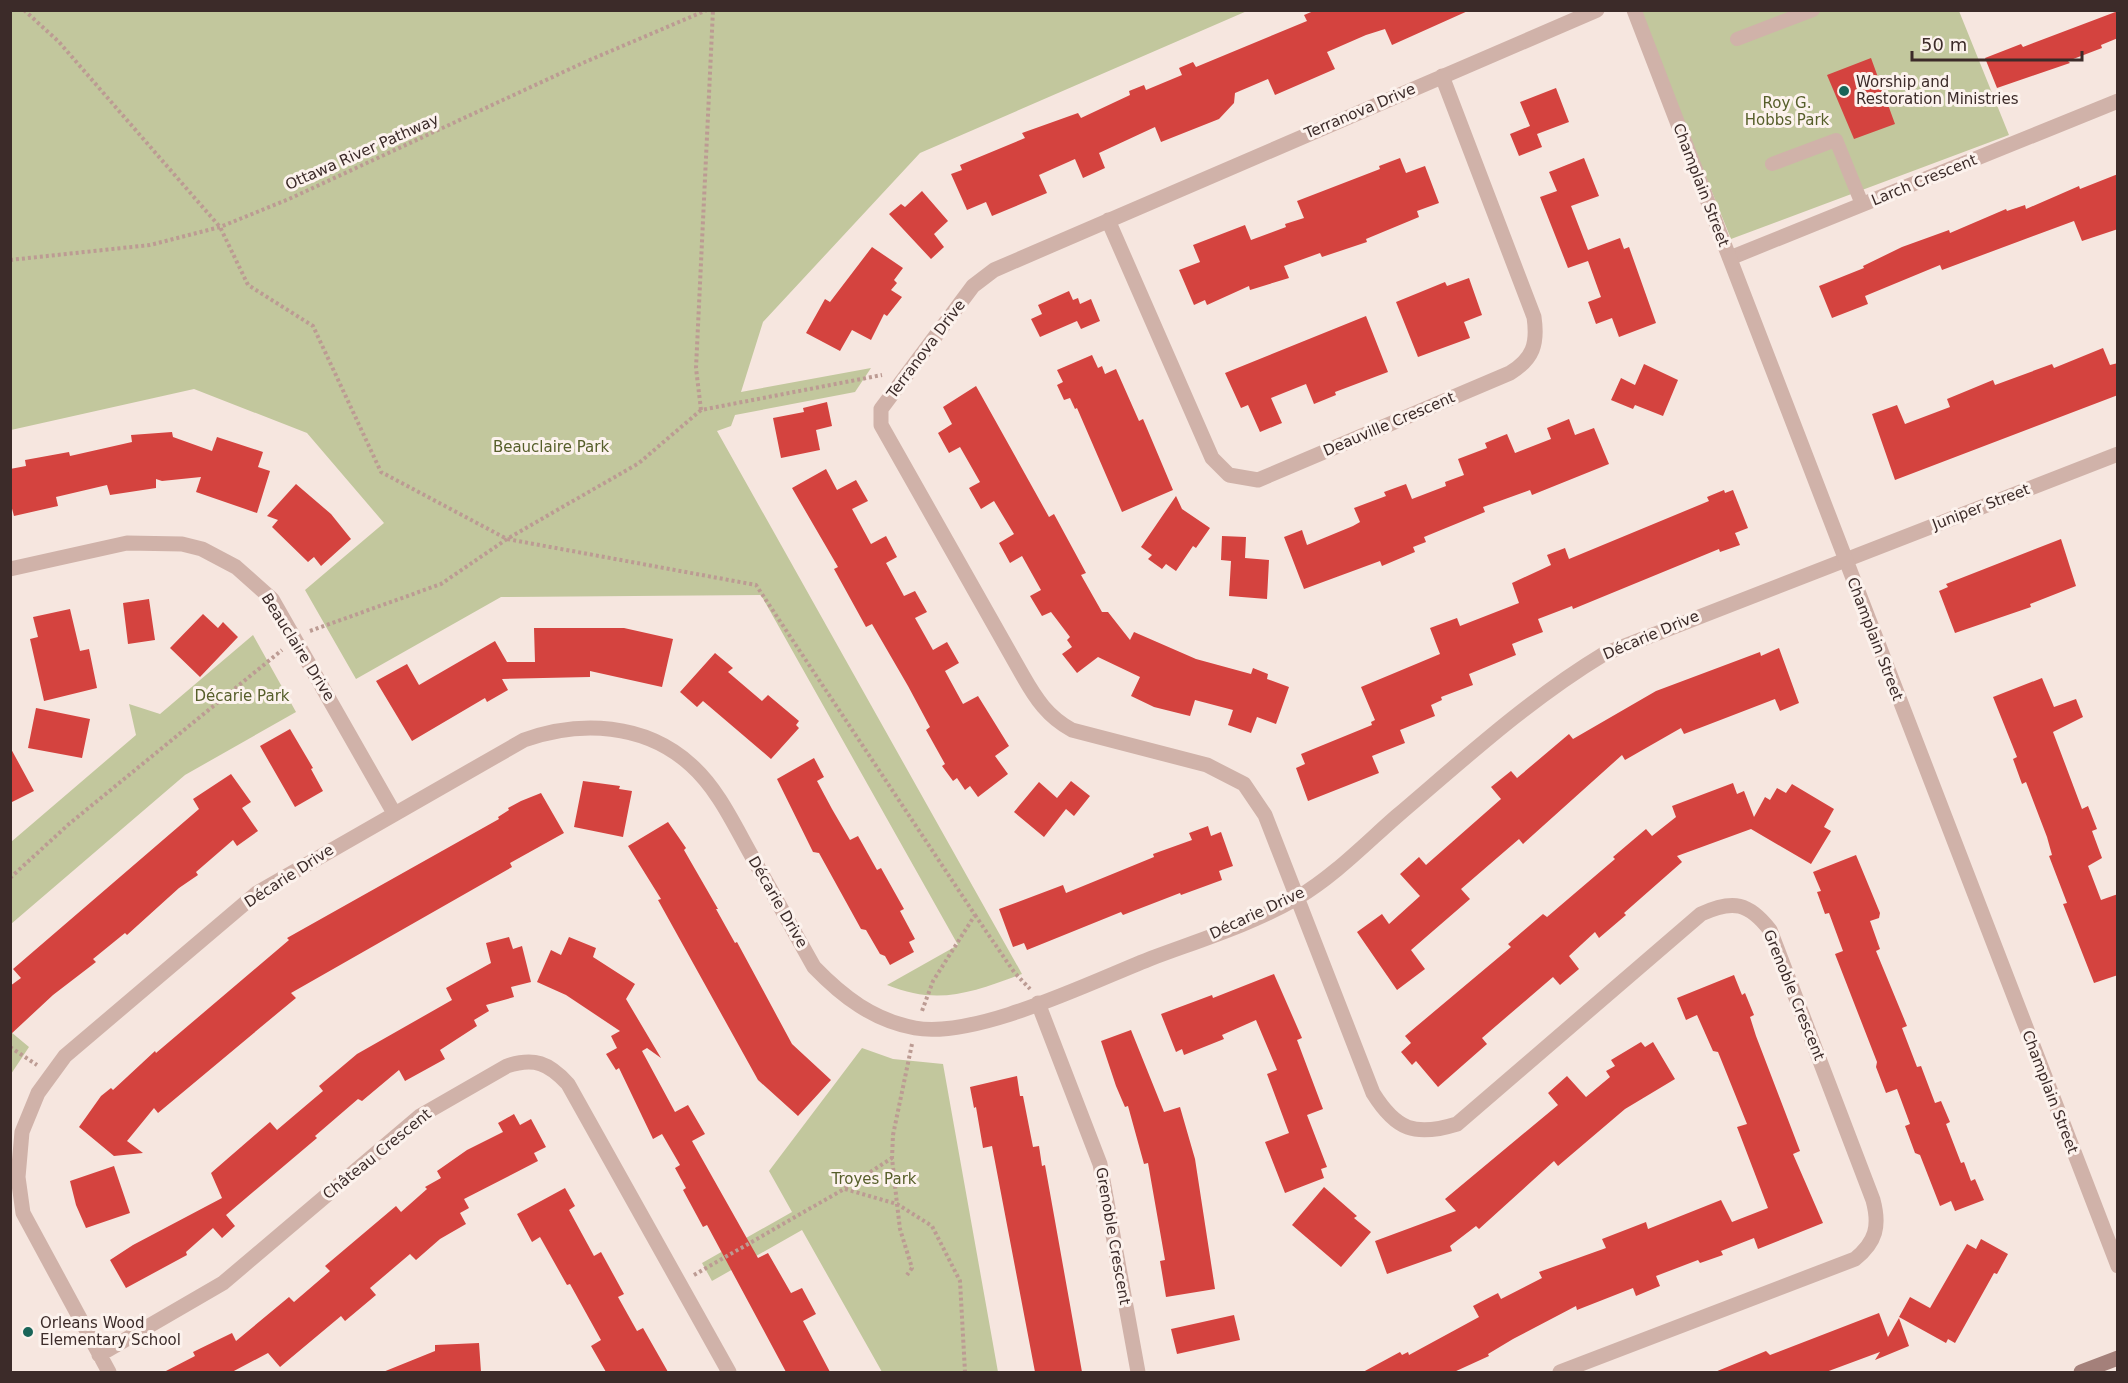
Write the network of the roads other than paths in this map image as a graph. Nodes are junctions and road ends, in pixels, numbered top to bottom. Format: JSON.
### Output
{"nodes":[{"id":1,"x":1597,"y":10,"type":"edge"},
{"id":2,"x":1634,"y":10,"type":"edge"},
{"id":3,"x":1813,"y":10,"type":"edge"},
{"id":4,"x":1794,"y":14,"type":"edge"},
{"id":5,"x":1737,"y":39,"type":"dead end"},
{"id":6,"x":1442,"y":76,"type":"junction"},
{"id":7,"x":2118,"y":101,"type":"edge"},
{"id":8,"x":1772,"y":164,"type":"dead end"},
{"id":9,"x":1862,"y":204,"type":"junction"},
{"id":10,"x":1108,"y":220,"type":"junction"},
{"id":11,"x":1730,"y":258,"type":"junction"},
{"id":12,"x":2118,"y":454,"type":"edge"},
{"id":13,"x":1844,"y":560,"type":"junction"},
{"id":14,"x":10,"y":569,"type":"edge"},
{"id":15,"x":394,"y":813,"type":"junction"},
{"id":16,"x":1297,"y":897,"type":"junction"},
{"id":17,"x":1038,"y":1003,"type":"junction"},
{"id":18,"x":2118,"y":1266,"type":"edge"},
{"id":19,"x":99,"y":1355,"type":"junction"},
{"id":20,"x":2118,"y":1358,"type":"edge"},
{"id":21,"x":109,"y":1372,"type":"edge"},
{"id":22,"x":729,"y":1372,"type":"edge"},
{"id":23,"x":1138,"y":1372,"type":"edge"},
{"id":24,"x":1560,"y":1372,"type":"edge"},
{"id":25,"x":2081,"y":1372,"type":"edge"}],
"edges":[{"from":1,"to":6,"type":"street","name":"Terranova Drive"},
{"from":2,"to":11,"type":"street","name":"Champlain Street"},
{"from":3,"to":4,"type":"lane"},
{"from":4,"to":5,"type":"lane"},
{"from":6,"to":10,"type":"street","name":"Terranova Drive"},
{"from":6,"to":10,"type":"street","name":"Deauville Crescent"},
{"from":7,"to":9,"type":"street","name":"Larch Crescent"},
{"from":8,"to":9,"type":"lane"},
{"from":9,"to":11,"type":"street","name":"Larch Crescent"},
{"from":10,"to":16,"type":"street","name":"Terranova Drive"},
{"from":11,"to":13,"type":"street","name":"Champlain Street"},
{"from":12,"to":13,"type":"street","name":"Juniper Street"},
{"from":13,"to":16,"type":"street","name":"Décarie Drive"},
{"from":13,"to":18,"type":"street","name":"Champlain Street"},
{"from":14,"to":15,"type":"street","name":"Beauclaire Drive"},
{"from":15,"to":17,"type":"street","name":"Décarie Drive"},
{"from":15,"to":19,"type":"street","name":"Décarie Drive"},
{"from":16,"to":17,"type":"street","name":"Décarie Drive"},
{"from":16,"to":24,"type":"street","name":"Grenoble Crescent"},
{"from":17,"to":23,"type":"street","name":"Grenoble Crescent"},
{"from":19,"to":21,"type":"street","name":"Décarie Drive"},
{"from":19,"to":22,"type":"street","name":"Château Crescent"},
{"from":20,"to":25,"type":"main road"}]}
